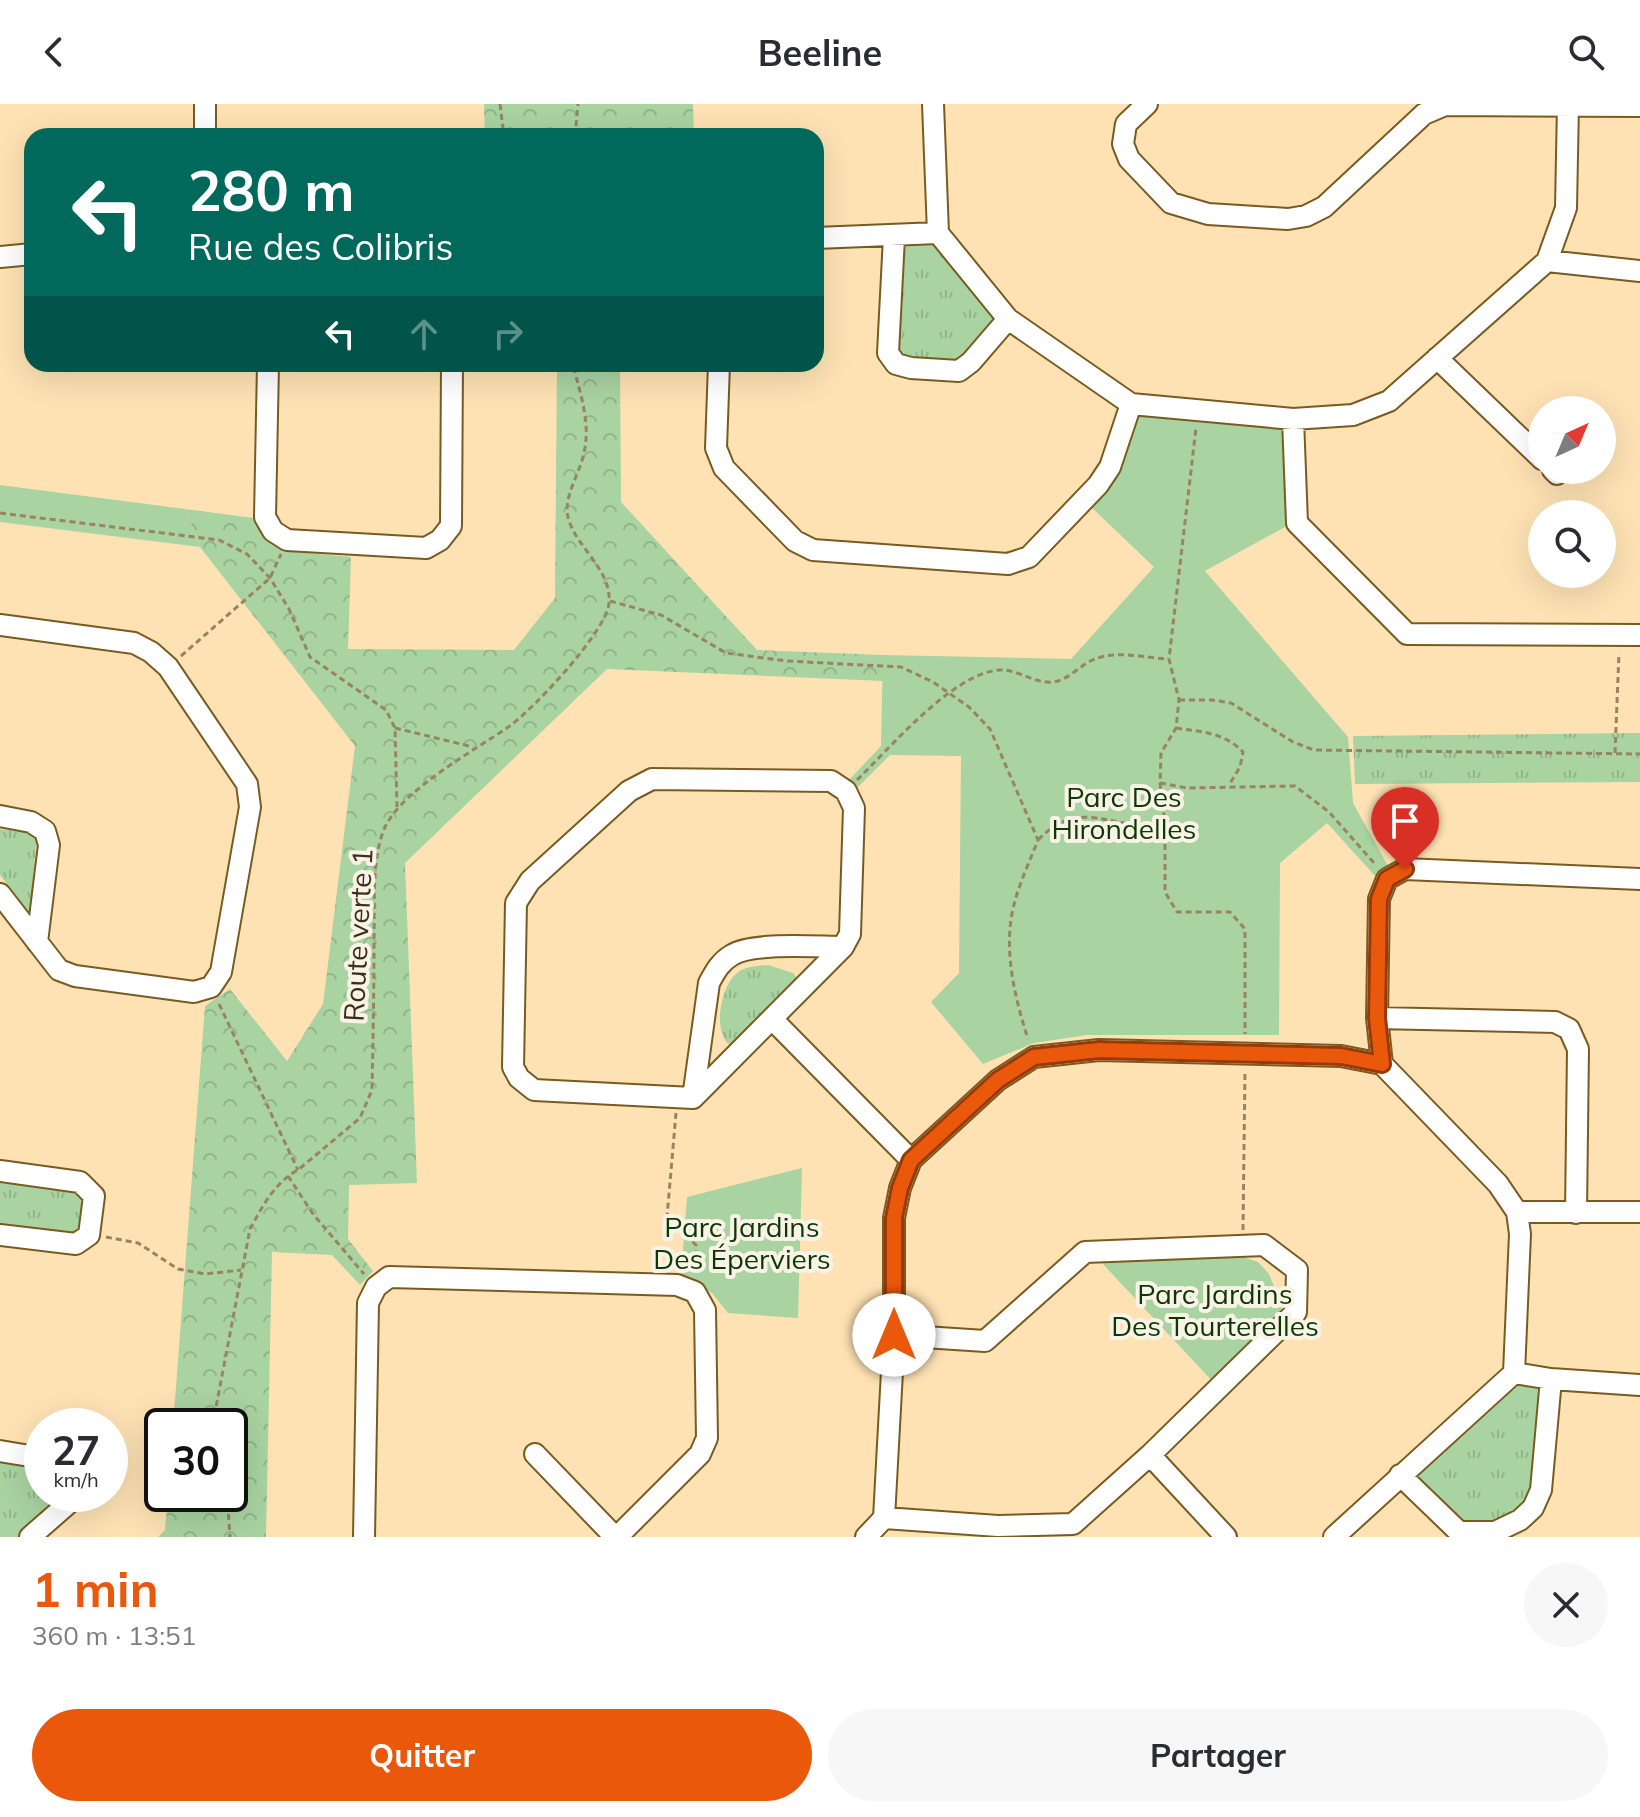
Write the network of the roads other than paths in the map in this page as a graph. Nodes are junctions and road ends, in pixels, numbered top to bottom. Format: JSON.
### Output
{"nodes":[{"id":1,"x":205,"y":104,"type":"edge"},
{"id":2,"x":933,"y":104,"type":"edge"},
{"id":3,"x":1147,"y":104,"type":"edge"},
{"id":4,"x":1568,"y":106,"type":"edge"},
{"id":5,"x":1640,"y":106,"type":"edge"},
{"id":6,"x":205,"y":128,"type":"edge"},
{"id":7,"x":938,"y":233,"type":"junction"},
{"id":8,"x":894,"y":237,"type":"junction"},
{"id":9,"x":824,"y":238,"type":"edge"},
{"id":10,"x":24,"y":255,"type":"edge"},
{"id":11,"x":0,"y":257,"type":"edge"},
{"id":12,"x":1547,"y":261,"type":"junction"},
{"id":13,"x":1640,"y":271,"type":"edge"},
{"id":14,"x":1008,"y":319,"type":"junction"},
{"id":15,"x":1437,"y":358,"type":"junction"},
{"id":16,"x":268,"y":372,"type":"edge"},
{"id":17,"x":452,"y":372,"type":"edge"},
{"id":18,"x":719,"y":372,"type":"edge"},
{"id":19,"x":1131,"y":404,"type":"junction"},
{"id":20,"x":1293,"y":419,"type":"junction"},
{"id":21,"x":1528,"y":446,"type":"edge"},
{"id":22,"x":0,"y":625,"type":"edge"},
{"id":23,"x":1630,"y":634,"type":"edge"},
{"id":24,"x":0,"y":816,"type":"edge"},
{"id":25,"x":1640,"y":879,"type":"edge"},
{"id":26,"x":0,"y":894,"type":"edge"},
{"id":27,"x":37,"y":942,"type":"junction"},
{"id":28,"x":843,"y":947,"type":"junction"},
{"id":29,"x":1377,"y":1018,"type":"junction"},
{"id":30,"x":773,"y":1020,"type":"junction"},
{"id":31,"x":1382,"y":1064,"type":"junction"},
{"id":32,"x":685,"y":1098,"type":"junction"},
{"id":33,"x":911,"y":1160,"type":"junction"},
{"id":34,"x":0,"y":1171,"type":"edge"},
{"id":35,"x":1517,"y":1212,"type":"junction"},
{"id":36,"x":1640,"y":1212,"type":"edge"},
{"id":37,"x":1576,"y":1213,"type":"junction"},
{"id":38,"x":0,"y":1235,"type":"edge"},
{"id":39,"x":894,"y":1335,"type":"junction"},
{"id":40,"x":1514,"y":1373,"type":"junction"},
{"id":41,"x":1551,"y":1379,"type":"junction"},
{"id":42,"x":1640,"y":1385,"type":"edge"},
{"id":43,"x":0,"y":1451,"type":"edge"},
{"id":44,"x":535,"y":1454,"type":"dead end"},
{"id":45,"x":24,"y":1455,"type":"edge"},
{"id":46,"x":1150,"y":1455,"type":"junction"},
{"id":47,"x":1400,"y":1475,"type":"junction"},
{"id":48,"x":59,"y":1512,"type":"edge"},
{"id":49,"x":884,"y":1518,"type":"junction"},
{"id":50,"x":998,"y":1531,"type":"edge"},
{"id":51,"x":30,"y":1537,"type":"edge"},
{"id":52,"x":364,"y":1537,"type":"edge"},
{"id":53,"x":616,"y":1537,"type":"edge"},
{"id":54,"x":866,"y":1537,"type":"edge"},
{"id":55,"x":1226,"y":1537,"type":"edge"},
{"id":56,"x":1334,"y":1537,"type":"edge"}],
"edges":[{"from":1,"to":6,"type":"street"},
{"from":2,"to":7,"type":"street"},
{"from":3,"to":4,"type":"street"},
{"from":4,"to":5,"type":"street"},
{"from":4,"to":12,"type":"street"},
{"from":7,"to":8,"type":"street"},
{"from":7,"to":14,"type":"street"},
{"from":8,"to":9,"type":"street"},
{"from":8,"to":14,"type":"street"},
{"from":10,"to":11,"type":"street"},
{"from":12,"to":13,"type":"street"},
{"from":12,"to":15,"type":"street"},
{"from":14,"to":19,"type":"street"},
{"from":15,"to":20,"type":"street"},
{"from":15,"to":21,"type":"street"},
{"from":16,"to":17,"type":"street"},
{"from":18,"to":19,"type":"street"},
{"from":19,"to":20,"type":"street"},
{"from":20,"to":23,"type":"street"},
{"from":22,"to":27,"type":"street"},
{"from":24,"to":27,"type":"street"},
{"from":25,"to":29,"type":"street"},
{"from":26,"to":27,"type":"street"},
{"from":28,"to":30,"type":"street"},
{"from":28,"to":32,"type":"street"},
{"from":28,"to":32,"type":"street"},
{"from":29,"to":31,"type":"street"},
{"from":29,"to":37,"type":"street"},
{"from":30,"to":32,"type":"street"},
{"from":30,"to":33,"type":"street"},
{"from":31,"to":33,"type":"street"},
{"from":31,"to":35,"type":"street"},
{"from":33,"to":39,"type":"street"},
{"from":34,"to":38,"type":"street"},
{"from":35,"to":37,"type":"street"},
{"from":35,"to":40,"type":"street"},
{"from":36,"to":37,"type":"street"},
{"from":39,"to":46,"type":"street"},
{"from":39,"to":49,"type":"street"},
{"from":40,"to":41,"type":"street"},
{"from":40,"to":47,"type":"street"},
{"from":41,"to":42,"type":"street"},
{"from":41,"to":47,"type":"street"},
{"from":43,"to":45,"type":"street"},
{"from":44,"to":53,"type":"street"},
{"from":46,"to":50,"type":"street"},
{"from":46,"to":55,"type":"street"},
{"from":47,"to":56,"type":"street"},
{"from":48,"to":51,"type":"street"},
{"from":49,"to":50,"type":"street"},
{"from":49,"to":54,"type":"street"},
{"from":52,"to":53,"type":"street"}]}
